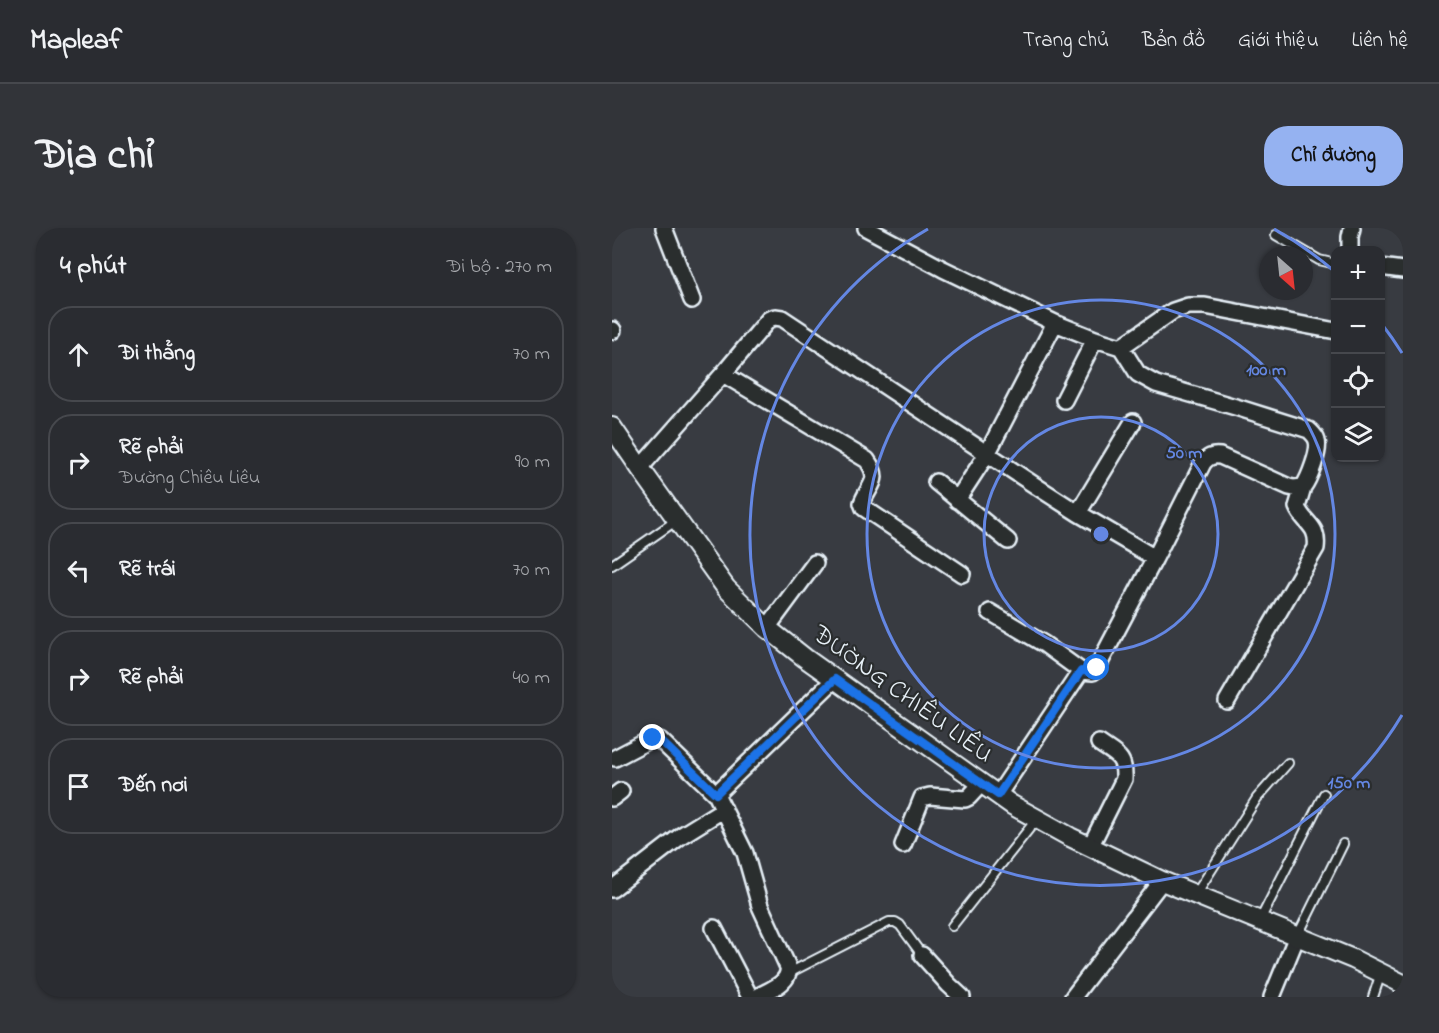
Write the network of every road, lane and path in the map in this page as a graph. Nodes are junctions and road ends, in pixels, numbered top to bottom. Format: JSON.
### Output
{"nodes":[{"id":1,"x":664,"y":228,"type":"edge"},
{"id":2,"x":866,"y":228,"type":"edge"},
{"id":3,"x":1352,"y":228,"type":"edge"},
{"id":4,"x":1276,"y":235,"type":"dead end"},
{"id":5,"x":1350,"y":246,"type":"edge"},
{"id":6,"x":1331,"y":263,"type":"edge"},
{"id":7,"x":1385,"y":268,"type":"edge"},
{"id":8,"x":1403,"y":270,"type":"edge"},
{"id":9,"x":692,"y":300,"type":"dead end"},
{"id":10,"x":1055,"y":323,"type":"junction"},
{"id":11,"x":1331,"y":330,"type":"edge"},
{"id":12,"x":1095,"y":339,"type":"junction"},
{"id":13,"x":1121,"y":347,"type":"junction"},
{"id":14,"x":723,"y":374,"type":"junction"},
{"id":15,"x":1064,"y":400,"type":"dead end"},
{"id":16,"x":1133,"y":423,"type":"dead end"},
{"id":17,"x":612,"y":427,"type":"edge"},
{"id":18,"x":987,"y":454,"type":"junction"},
{"id":19,"x":640,"y":468,"type":"junction"},
{"id":20,"x":936,"y":482,"type":"dead end"},
{"id":21,"x":1303,"y":487,"type":"junction"},
{"id":22,"x":957,"y":500,"type":"junction"},
{"id":23,"x":1078,"y":513,"type":"junction"},
{"id":24,"x":677,"y":520,"type":"junction"},
{"id":25,"x":1008,"y":541,"type":"dead end"},
{"id":26,"x":1155,"y":558,"type":"junction"},
{"id":27,"x":815,"y":563,"type":"dead end"},
{"id":28,"x":612,"y":565,"type":"edge"},
{"id":29,"x":962,"y":574,"type":"dead end"},
{"id":30,"x":990,"y":612,"type":"dead end"},
{"id":31,"x":767,"y":628,"type":"junction"},
{"id":32,"x":1081,"y":671,"type":"junction"},
{"id":33,"x":835,"y":679,"type":"junction"},
{"id":34,"x":1227,"y":701,"type":"dead end"},
{"id":35,"x":1099,"y":743,"type":"dead end"},
{"id":36,"x":615,"y":758,"type":"dead end"},
{"id":37,"x":1288,"y":763,"type":"dead end"},
{"id":38,"x":982,"y":783,"type":"junction"},
{"id":39,"x":716,"y":794,"type":"junction"},
{"id":40,"x":1324,"y":794,"type":"dead end"},
{"id":41,"x":998,"y":795,"type":"junction"},
{"id":42,"x":724,"y":809,"type":"junction"},
{"id":43,"x":1036,"y":820,"type":"junction"},
{"id":44,"x":1343,"y":844,"type":"dead end"},
{"id":45,"x":903,"y":845,"type":"dead end"},
{"id":46,"x":1090,"y":847,"type":"junction"},
{"id":47,"x":1162,"y":881,"type":"junction"},
{"id":48,"x":612,"y":889,"type":"edge"},
{"id":49,"x":1196,"y":895,"type":"junction"},
{"id":50,"x":1260,"y":921,"type":"junction"},
{"id":51,"x":952,"y":926,"type":"dead end"},
{"id":52,"x":714,"y":928,"type":"dead end"},
{"id":53,"x":1297,"y":936,"type":"junction"},
{"id":54,"x":922,"y":955,"type":"joint"},
{"id":55,"x":789,"y":973,"type":"junction"},
{"id":56,"x":1381,"y":973,"type":"junction"},
{"id":57,"x":1403,"y":984,"type":"edge"},
{"id":58,"x":750,"y":997,"type":"edge"},
{"id":59,"x":757,"y":997,"type":"edge"},
{"id":60,"x":962,"y":997,"type":"edge"},
{"id":61,"x":1073,"y":997,"type":"edge"},
{"id":62,"x":1272,"y":997,"type":"edge"},
{"id":63,"x":1373,"y":997,"type":"edge"}],
"edges":[{"from":1,"to":9,"type":"street"},
{"from":2,"to":10,"type":"street"},
{"from":3,"to":5,"type":"street"},
{"from":4,"to":6,"type":"lane"},
{"from":7,"to":8,"type":"street"},
{"from":10,"to":12,"type":"street"},
{"from":10,"to":18,"type":"street"},
{"from":11,"to":13,"type":"street"},
{"from":12,"to":13,"type":"street"},
{"from":12,"to":15,"type":"street"},
{"from":13,"to":21,"type":"street"},
{"from":14,"to":18,"type":"street"},
{"from":14,"to":19,"type":"street"},
{"from":14,"to":29,"type":"street"},
{"from":16,"to":23,"type":"street"},
{"from":17,"to":19,"type":"street","name":"ĐƯỜNG CHIÊU LIÊU"},
{"from":18,"to":22,"type":"street"},
{"from":18,"to":23,"type":"street"},
{"from":19,"to":24,"type":"street","name":"ĐƯỜNG CHIÊU LIÊU"},
{"from":20,"to":22,"type":"street"},
{"from":21,"to":26,"type":"street"},
{"from":21,"to":34,"type":"street"},
{"from":22,"to":25,"type":"street"},
{"from":23,"to":26,"type":"street"},
{"from":24,"to":28,"type":"lane"},
{"from":24,"to":31,"type":"street","name":"ĐƯỜNG CHIÊU LIÊU"},
{"from":26,"to":32,"type":"street"},
{"from":27,"to":31,"type":"street"},
{"from":30,"to":32,"type":"street"},
{"from":31,"to":33,"type":"street","name":"ĐƯỜNG CHIÊU LIÊU"},
{"from":32,"to":41,"type":"street"},
{"from":33,"to":38,"type":"street","name":"ĐƯỜNG CHIÊU LIÊU"},
{"from":33,"to":39,"type":"street"},
{"from":35,"to":46,"type":"street"},
{"from":36,"to":39,"type":"street"},
{"from":37,"to":49,"type":"lane"},
{"from":38,"to":41,"type":"street","name":"ĐƯỜNG CHIÊU LIÊU"},
{"from":38,"to":45,"type":"street"},
{"from":39,"to":42,"type":"street"},
{"from":40,"to":50,"type":"lane"},
{"from":41,"to":43,"type":"street","name":"ĐƯỜNG CHIÊU LIÊU"},
{"from":42,"to":48,"type":"street"},
{"from":42,"to":55,"type":"street"},
{"from":43,"to":46,"type":"street","name":"ĐƯỜNG CHIÊU LIÊU"},
{"from":43,"to":51,"type":"lane"},
{"from":44,"to":53,"type":"lane"},
{"from":46,"to":47,"type":"street","name":"ĐƯỜNG CHIÊU LIÊU"},
{"from":47,"to":49,"type":"street","name":"ĐƯỜNG CHIÊU LIÊU"},
{"from":47,"to":61,"type":"street"},
{"from":49,"to":50,"type":"street","name":"ĐƯỜNG CHIÊU LIÊU"},
{"from":50,"to":53,"type":"street","name":"ĐƯỜNG CHIÊU LIÊU"},
{"from":52,"to":58,"type":"street"},
{"from":53,"to":56,"type":"street","name":"ĐƯỜNG CHIÊU LIÊU"},
{"from":53,"to":62,"type":"street"},
{"from":54,"to":55,"type":"lane"},
{"from":54,"to":60,"type":"street"},
{"from":55,"to":59,"type":"street"},
{"from":56,"to":57,"type":"street","name":"ĐƯỜNG CHIÊU LIÊU"},
{"from":56,"to":63,"type":"lane"}]}
